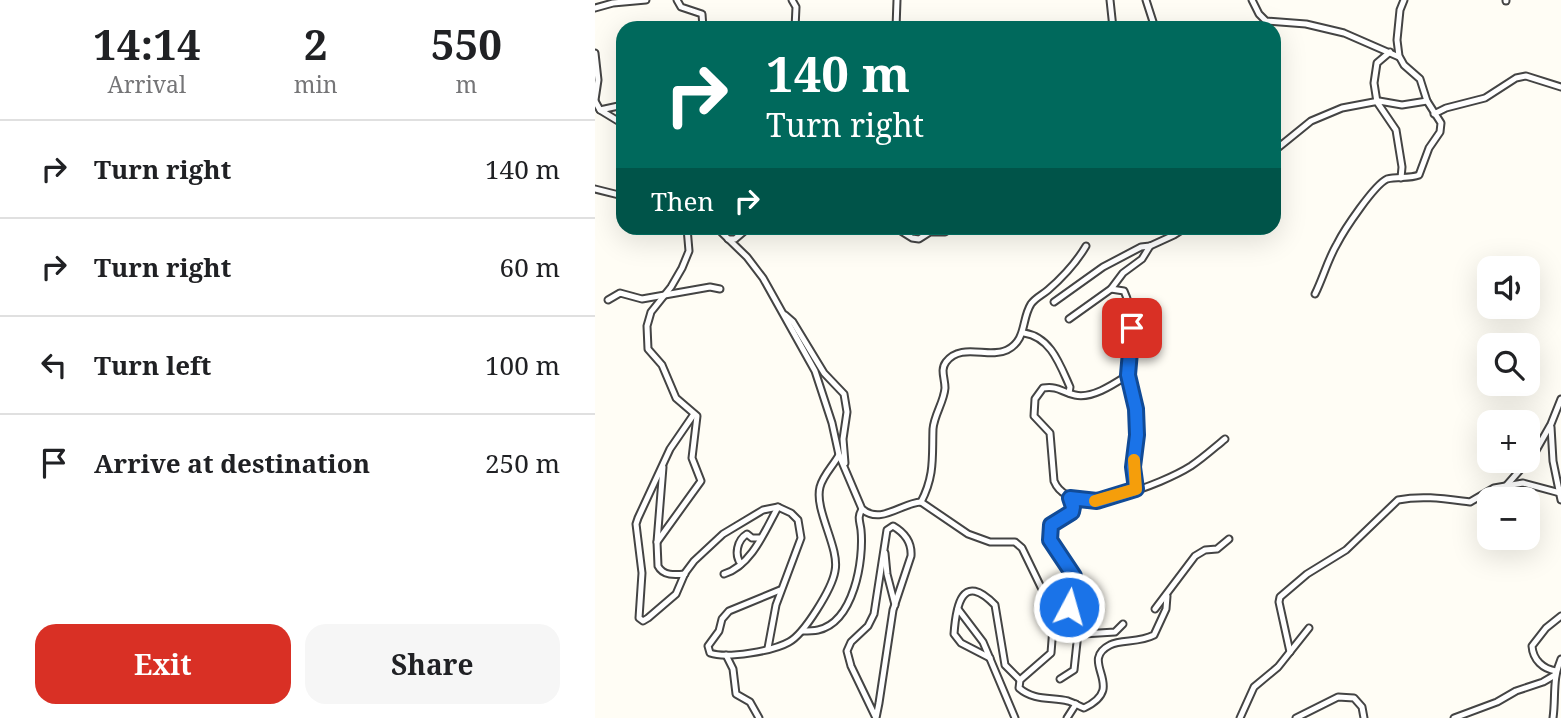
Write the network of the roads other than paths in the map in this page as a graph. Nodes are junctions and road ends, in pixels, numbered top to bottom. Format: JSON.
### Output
{"nodes":[{"id":1,"x":646,"y":0,"type":"edge"},
{"id":2,"x":677,"y":0,"type":"edge"},
{"id":3,"x":792,"y":0,"type":"edge"},
{"id":4,"x":898,"y":0,"type":"edge"},
{"id":5,"x":1109,"y":0,"type":"edge"},
{"id":6,"x":1146,"y":0,"type":"edge"},
{"id":7,"x":1252,"y":0,"type":"edge"},
{"id":8,"x":1405,"y":0,"type":"edge"},
{"id":9,"x":595,"y":8,"type":"edge"},
{"id":10,"x":702,"y":21,"type":"edge"},
{"id":11,"x":795,"y":21,"type":"edge"},
{"id":12,"x":896,"y":21,"type":"edge"},
{"id":13,"x":1112,"y":21,"type":"edge"},
{"id":14,"x":1153,"y":21,"type":"edge"},
{"id":15,"x":1266,"y":21,"type":"edge"},
{"id":16,"x":1281,"y":22,"type":"edge"},
{"id":17,"x":1389,"y":52,"type":"junction"},
{"id":18,"x":595,"y":53,"type":"edge"},
{"id":19,"x":1399,"y":57,"type":"junction"},
{"id":20,"x":1561,"y":87,"type":"edge"},
{"id":21,"x":595,"y":101,"type":"edge"},
{"id":22,"x":1427,"y":101,"type":"junction"},
{"id":23,"x":1377,"y":102,"type":"junction"},
{"id":24,"x":616,"y":107,"type":"edge"},
{"id":25,"x":600,"y":110,"type":"junction"},
{"id":26,"x":1434,"y":114,"type":"junction"},
{"id":27,"x":616,"y":120,"type":"edge"},
{"id":28,"x":1281,"y":145,"type":"edge"},
{"id":29,"x":1401,"y":178,"type":"junction"},
{"id":30,"x":595,"y":189,"type":"edge"},
{"id":31,"x":616,"y":194,"type":"edge"},
{"id":32,"x":688,"y":235,"type":"edge"},
{"id":33,"x":724,"y":235,"type":"edge"},
{"id":34,"x":740,"y":235,"type":"edge"},
{"id":35,"x":907,"y":235,"type":"edge"},
{"id":36,"x":925,"y":235,"type":"edge"},
{"id":37,"x":1171,"y":235,"type":"edge"},
{"id":38,"x":728,"y":239,"type":"junction"},
{"id":39,"x":1086,"y":246,"type":"dead end"},
{"id":40,"x":1150,"y":246,"type":"junction"},
{"id":41,"x":720,"y":289,"type":"dead end"},
{"id":42,"x":1111,"y":289,"type":"junction"},
{"id":43,"x":666,"y":293,"type":"junction"},
{"id":44,"x":1315,"y":294,"type":"dead end"},
{"id":45,"x":608,"y":300,"type":"dead end"},
{"id":46,"x":1054,"y":302,"type":"dead end"},
{"id":47,"x":782,"y":312,"type":"junction"},
{"id":48,"x":1069,"y":319,"type":"dead end"},
{"id":49,"x":1024,"y":333,"type":"junction"},
{"id":50,"x":1128,"y":375,"type":"junction"},
{"id":51,"x":1069,"y":393,"type":"junction"},
{"id":52,"x":1561,"y":399,"type":"edge"},
{"id":53,"x":694,"y":414,"type":"junction"},
{"id":54,"x":1551,"y":424,"type":"junction"},
{"id":55,"x":1225,"y":439,"type":"dead end"},
{"id":56,"x":839,"y":455,"type":"junction"},
{"id":57,"x":664,"y":460,"type":"junction"},
{"id":58,"x":845,"y":470,"type":"junction"},
{"id":59,"x":1506,"y":486,"type":"junction"},
{"id":60,"x":1136,"y":489,"type":"junction"},
{"id":61,"x":1560,"y":496,"type":"edge"},
{"id":62,"x":1070,"y":498,"type":"junction"},
{"id":63,"x":921,"y":502,"type":"junction"},
{"id":64,"x":778,"y":508,"type":"junction"},
{"id":65,"x":862,"y":509,"type":"junction"},
{"id":66,"x":760,"y":538,"type":"junction"},
{"id":67,"x":1229,"y":540,"type":"dead end"},
{"id":68,"x":657,"y":542,"type":"junction"},
{"id":69,"x":884,"y":543,"type":"junction"},
{"id":70,"x":741,"y":564,"type":"junction"},
{"id":71,"x":685,"y":574,"type":"junction"},
{"id":72,"x":724,"y":574,"type":"dead end"},
{"id":73,"x":781,"y":589,"type":"junction"},
{"id":74,"x":1167,"y":596,"type":"junction"},
{"id":75,"x":895,"y":605,"type":"junction"},
{"id":76,"x":958,"y":609,"type":"junction"},
{"id":77,"x":1155,"y":609,"type":"dead end"},
{"id":78,"x":1561,"y":616,"type":"edge"},
{"id":79,"x":1123,"y":624,"type":"dead end"},
{"id":80,"x":1309,"y":628,"type":"dead end"},
{"id":81,"x":801,"y":631,"type":"junction"},
{"id":82,"x":1078,"y":633,"type":"junction"},
{"id":83,"x":768,"y":648,"type":"junction"},
{"id":84,"x":1290,"y":652,"type":"junction"},
{"id":85,"x":726,"y":655,"type":"junction"},
{"id":86,"x":990,"y":658,"type":"junction"},
{"id":87,"x":1561,"y":659,"type":"edge"},
{"id":88,"x":1556,"y":673,"type":"junction"},
{"id":89,"x":1060,"y":679,"type":"dead end"},
{"id":90,"x":1020,"y":680,"type":"junction"},
{"id":91,"x":1076,"y":704,"type":"junction"},
{"id":92,"x":759,"y":718,"type":"edge"},
{"id":93,"x":876,"y":718,"type":"edge"},
{"id":94,"x":1015,"y":718,"type":"edge"},
{"id":95,"x":1067,"y":718,"type":"edge"},
{"id":96,"x":1240,"y":718,"type":"edge"},
{"id":97,"x":1296,"y":718,"type":"edge"},
{"id":98,"x":1364,"y":718,"type":"edge"},
{"id":99,"x":1454,"y":718,"type":"edge"},
{"id":100,"x":1553,"y":718,"type":"edge"}],
"edges":[{"from":1,"to":9,"type":"street"},
{"from":2,"to":10,"type":"street"},
{"from":3,"to":11,"type":"street"},
{"from":4,"to":12,"type":"street"},
{"from":5,"to":13,"type":"street"},
{"from":6,"to":14,"type":"street"},
{"from":7,"to":15,"type":"street"},
{"from":8,"to":19,"type":"street"},
{"from":16,"to":17,"type":"street"},
{"from":17,"to":19,"type":"street"},
{"from":17,"to":23,"type":"street"},
{"from":18,"to":21,"type":"street"},
{"from":19,"to":22,"type":"street"},
{"from":20,"to":26,"type":"street"},
{"from":21,"to":25,"type":"street"},
{"from":22,"to":23,"type":"street"},
{"from":22,"to":26,"type":"street"},
{"from":23,"to":28,"type":"street"},
{"from":23,"to":29,"type":"street"},
{"from":24,"to":25,"type":"street"},
{"from":25,"to":27,"type":"street"},
{"from":26,"to":29,"type":"street"},
{"from":29,"to":44,"type":"street"},
{"from":30,"to":31,"type":"street"},
{"from":32,"to":43,"type":"street"},
{"from":33,"to":38,"type":"street"},
{"from":34,"to":38,"type":"street"},
{"from":35,"to":36,"type":"street"},
{"from":37,"to":40,"type":"street"},
{"from":38,"to":47,"type":"street"},
{"from":39,"to":49,"type":"street"},
{"from":40,"to":42,"type":"street"},
{"from":40,"to":46,"type":"street"},
{"from":41,"to":43,"type":"street"},
{"from":42,"to":48,"type":"street"},
{"from":42,"to":50,"type":"street"},
{"from":43,"to":45,"type":"street"},
{"from":43,"to":53,"type":"street"},
{"from":47,"to":56,"type":"street"},
{"from":47,"to":58,"type":"street"},
{"from":49,"to":51,"type":"street"},
{"from":49,"to":63,"type":"street"},
{"from":50,"to":51,"type":"street"},
{"from":50,"to":60,"type":"street"},
{"from":51,"to":62,"type":"street"},
{"from":52,"to":54,"type":"street"},
{"from":53,"to":57,"type":"street"},
{"from":53,"to":68,"type":"street"},
{"from":54,"to":59,"type":"street"},
{"from":54,"to":61,"type":"street"},
{"from":55,"to":60,"type":"street"},
{"from":56,"to":58,"type":"street"},
{"from":56,"to":81,"type":"street"},
{"from":57,"to":68,"type":"street"},
{"from":57,"to":71,"type":"street"},
{"from":58,"to":65,"type":"street"},
{"from":59,"to":61,"type":"street"},
{"from":59,"to":84,"type":"street"},
{"from":60,"to":62,"type":"street"},
{"from":62,"to":82,"type":"street"},
{"from":63,"to":65,"type":"street"},
{"from":63,"to":90,"type":"street"},
{"from":64,"to":66,"type":"street"},
{"from":64,"to":71,"type":"street"},
{"from":64,"to":73,"type":"street"},
{"from":65,"to":81,"type":"street"},
{"from":66,"to":70,"type":"street"},
{"from":66,"to":70,"type":"street"},
{"from":67,"to":74,"type":"street"},
{"from":68,"to":71,"type":"street"},
{"from":69,"to":75,"type":"street"},
{"from":69,"to":75,"type":"street"},
{"from":69,"to":93,"type":"street"},
{"from":70,"to":72,"type":"street"},
{"from":73,"to":83,"type":"street"},
{"from":73,"to":85,"type":"street"},
{"from":74,"to":77,"type":"street"},
{"from":74,"to":91,"type":"street"},
{"from":75,"to":93,"type":"street"},
{"from":76,"to":86,"type":"street"},
{"from":76,"to":86,"type":"street"},
{"from":76,"to":90,"type":"street"},
{"from":78,"to":88,"type":"street"},
{"from":79,"to":82,"type":"street"},
{"from":80,"to":84,"type":"street"},
{"from":81,"to":83,"type":"street"},
{"from":82,"to":89,"type":"street"},
{"from":83,"to":85,"type":"street"},
{"from":84,"to":96,"type":"street"},
{"from":85,"to":92,"type":"street"},
{"from":86,"to":94,"type":"street"},
{"from":87,"to":88,"type":"street"},
{"from":88,"to":99,"type":"street"},
{"from":88,"to":100,"type":"street"},
{"from":90,"to":91,"type":"street"},
{"from":91,"to":95,"type":"street"},
{"from":97,"to":98,"type":"street"}]}
